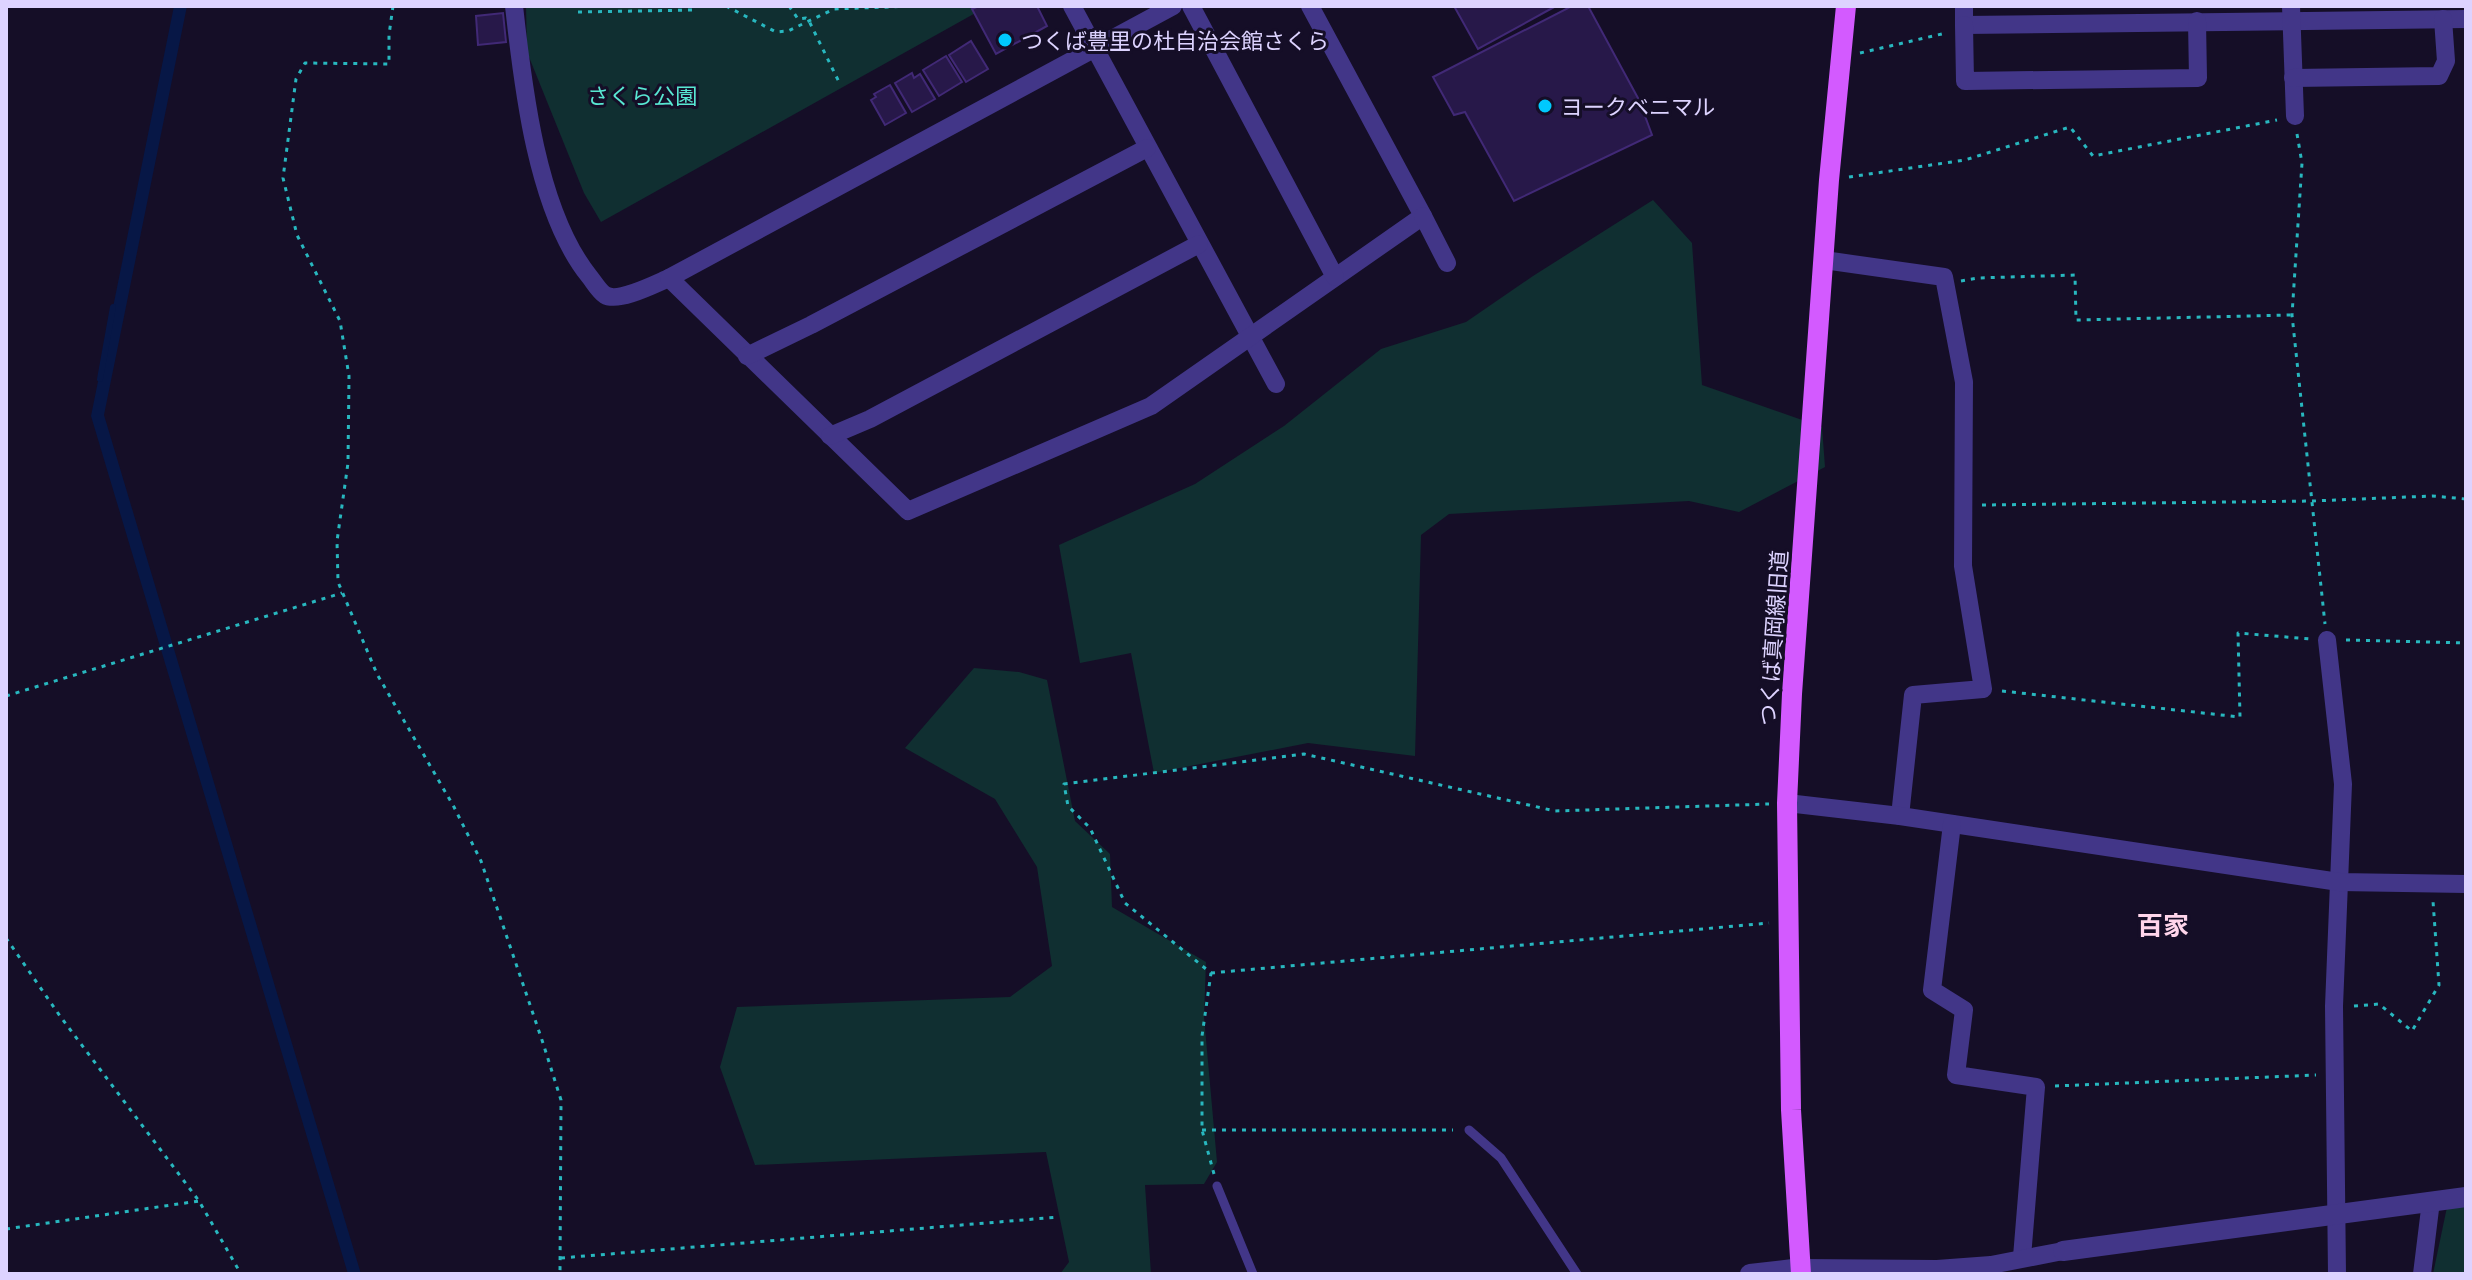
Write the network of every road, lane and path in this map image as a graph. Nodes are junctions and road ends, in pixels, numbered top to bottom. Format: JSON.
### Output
{"nodes":[{"id":1,"x":393,"y":6,"type":"edge"},
{"id":2,"x":514,"y":6,"type":"edge"},
{"id":3,"x":695,"y":6,"type":"edge"},
{"id":4,"x":726,"y":6,"type":"edge"},
{"id":5,"x":789,"y":6,"type":"edge"},
{"id":6,"x":915,"y":6,"type":"edge"},
{"id":7,"x":1072,"y":6,"type":"edge"},
{"id":8,"x":1173,"y":6,"type":"edge"},
{"id":9,"x":1191,"y":6,"type":"edge"},
{"id":10,"x":1310,"y":6,"type":"edge"},
{"id":11,"x":1846,"y":6,"type":"edge"},
{"id":12,"x":578,"y":12,"type":"dead end"},
{"id":13,"x":2291,"y":13,"type":"edge"},
{"id":14,"x":1964,"y":15,"type":"edge"},
{"id":15,"x":2443,"y":19,"type":"junction"},
{"id":16,"x":2466,"y":19,"type":"edge"},
{"id":17,"x":809,"y":21,"type":"junction"},
{"id":18,"x":2197,"y":21,"type":"junction"},
{"id":19,"x":1095,"y":48,"type":"junction"},
{"id":20,"x":1841,"y":58,"type":"junction"},
{"id":21,"x":2293,"y":78,"type":"junction"},
{"id":22,"x":839,"y":82,"type":"dead end"},
{"id":23,"x":2295,"y":116,"type":"junction"},
{"id":24,"x":1147,"y":148,"type":"junction"},
{"id":25,"x":1829,"y":180,"type":"junction"},
{"id":26,"x":1423,"y":216,"type":"junction"},
{"id":27,"x":1199,"y":244,"type":"junction"},
{"id":28,"x":1824,"y":260,"type":"junction"},
{"id":29,"x":1447,"y":263,"type":"dead end"},
{"id":30,"x":1335,"y":277,"type":"junction"},
{"id":31,"x":669,"y":278,"type":"junction"},
{"id":32,"x":1946,"y":283,"type":"junction"},
{"id":33,"x":2292,"y":315,"type":"junction"},
{"id":34,"x":1249,"y":336,"type":"junction"},
{"id":35,"x":747,"y":356,"type":"junction"},
{"id":36,"x":1276,"y":384,"type":"dead end"},
{"id":37,"x":830,"y":436,"type":"junction"},
{"id":38,"x":2466,"y":499,"type":"edge"},
{"id":39,"x":2313,"y":501,"type":"junction"},
{"id":40,"x":1962,"y":506,"type":"junction"},
{"id":41,"x":342,"y":593,"type":"junction"},
{"id":42,"x":2327,"y":640,"type":"junction"},
{"id":43,"x":2466,"y":643,"type":"edge"},
{"id":44,"x":1983,"y":689,"type":"junction"},
{"id":45,"x":6,"y":696,"type":"edge"},
{"id":46,"x":1787,"y":803,"type":"junction"},
{"id":47,"x":1900,"y":816,"type":"junction"},
{"id":48,"x":1952,"y":824,"type":"junction"},
{"id":49,"x":2339,"y":882,"type":"junction"},
{"id":50,"x":2432,"y":883,"type":"junction"},
{"id":51,"x":2466,"y":884,"type":"edge"},
{"id":52,"x":1788,"y":921,"type":"junction"},
{"id":53,"x":6,"y":938,"type":"edge"},
{"id":54,"x":1211,"y":973,"type":"junction"},
{"id":55,"x":2334,"y":1006,"type":"junction"},
{"id":56,"x":2335,"y":1074,"type":"junction"},
{"id":57,"x":2036,"y":1087,"type":"junction"},
{"id":58,"x":1202,"y":1130,"type":"junction"},
{"id":59,"x":1469,"y":1130,"type":"joint"},
{"id":60,"x":1217,"y":1186,"type":"joint"},
{"id":61,"x":2466,"y":1197,"type":"edge"},
{"id":62,"x":199,"y":1201,"type":"junction"},
{"id":63,"x":2431,"y":1201,"type":"junction"},
{"id":64,"x":2337,"y":1213,"type":"junction"},
{"id":65,"x":1059,"y":1217,"type":"dead end"},
{"id":66,"x":6,"y":1229,"type":"edge"},
{"id":67,"x":2063,"y":1251,"type":"joint"},
{"id":68,"x":2022,"y":1257,"type":"junction"},
{"id":69,"x":561,"y":1258,"type":"junction"},
{"id":70,"x":1990,"y":1269,"type":"edge"},
{"id":71,"x":1801,"y":1271,"type":"edge"},
{"id":72,"x":241,"y":1274,"type":"edge"},
{"id":73,"x":560,"y":1274,"type":"edge"},
{"id":74,"x":1253,"y":1274,"type":"edge"},
{"id":75,"x":1577,"y":1274,"type":"edge"},
{"id":76,"x":1750,"y":1274,"type":"edge"},
{"id":77,"x":2337,"y":1274,"type":"edge"},
{"id":78,"x":2422,"y":1274,"type":"edge"}],
"edges":[{"from":1,"to":41,"type":"path"},
{"from":2,"to":31,"type":"street"},
{"from":3,"to":12,"type":"path"},
{"from":4,"to":17,"type":"path"},
{"from":5,"to":17,"type":"path"},
{"from":6,"to":17,"type":"path"},
{"from":7,"to":19,"type":"street"},
{"from":8,"to":19,"type":"street"},
{"from":9,"to":30,"type":"street"},
{"from":10,"to":26,"type":"street"},
{"from":11,"to":20,"type":"main road","name":"つくば真岡線旧道"},
{"from":13,"to":15,"type":"street"},
{"from":13,"to":18,"type":"street"},
{"from":13,"to":21,"type":"street"},
{"from":14,"to":18,"type":"street"},
{"from":14,"to":18,"type":"street"},
{"from":14,"to":20,"type":"path"},
{"from":15,"to":16,"type":"street"},
{"from":15,"to":21,"type":"street"},
{"from":17,"to":22,"type":"path"},
{"from":19,"to":24,"type":"street"},
{"from":19,"to":31,"type":"street"},
{"from":20,"to":25,"type":"main road","name":"つくば真岡線旧道"},
{"from":21,"to":23,"type":"street"},
{"from":23,"to":25,"type":"path"},
{"from":23,"to":33,"type":"path"},
{"from":24,"to":27,"type":"street"},
{"from":24,"to":35,"type":"street"},
{"from":25,"to":28,"type":"main road","name":"つくば真岡線旧道"},
{"from":26,"to":29,"type":"street"},
{"from":26,"to":30,"type":"street"},
{"from":27,"to":34,"type":"street"},
{"from":27,"to":37,"type":"street"},
{"from":28,"to":32,"type":"street"},
{"from":28,"to":46,"type":"main road","name":"つくば真岡線旧道"},
{"from":30,"to":34,"type":"street"},
{"from":31,"to":35,"type":"street"},
{"from":32,"to":33,"type":"path"},
{"from":32,"to":40,"type":"street"},
{"from":33,"to":39,"type":"path"},
{"from":34,"to":36,"type":"street"},
{"from":34,"to":37,"type":"street"},
{"from":35,"to":37,"type":"street"},
{"from":38,"to":39,"type":"path"},
{"from":39,"to":40,"type":"path"},
{"from":39,"to":42,"type":"path"},
{"from":40,"to":44,"type":"street"},
{"from":41,"to":45,"type":"path"},
{"from":41,"to":69,"type":"path"},
{"from":42,"to":43,"type":"path"},
{"from":42,"to":44,"type":"path"},
{"from":42,"to":49,"type":"street"},
{"from":44,"to":47,"type":"street"},
{"from":46,"to":47,"type":"street"},
{"from":46,"to":52,"type":"main road","name":"つくば真岡線旧道"},
{"from":46,"to":54,"type":"path"},
{"from":47,"to":48,"type":"street"},
{"from":48,"to":49,"type":"street"},
{"from":48,"to":57,"type":"street"},
{"from":49,"to":50,"type":"street"},
{"from":49,"to":55,"type":"street"},
{"from":50,"to":51,"type":"street"},
{"from":50,"to":55,"type":"path"},
{"from":52,"to":54,"type":"path"},
{"from":52,"to":71,"type":"main road","name":"つくば真岡線旧道"},
{"from":53,"to":62,"type":"path"},
{"from":54,"to":58,"type":"path"},
{"from":55,"to":56,"type":"street"},
{"from":56,"to":57,"type":"path"},
{"from":56,"to":64,"type":"street"},
{"from":57,"to":68,"type":"street"},
{"from":58,"to":59,"type":"path"},
{"from":58,"to":60,"type":"path"},
{"from":59,"to":75,"type":"lane"},
{"from":60,"to":74,"type":"lane"},
{"from":61,"to":63,"type":"street"},
{"from":62,"to":66,"type":"path"},
{"from":62,"to":72,"type":"path"},
{"from":63,"to":64,"type":"street"},
{"from":63,"to":78,"type":"street"},
{"from":64,"to":67,"type":"street"},
{"from":64,"to":77,"type":"street"},
{"from":65,"to":69,"type":"path"},
{"from":67,"to":68,"type":"street"},
{"from":68,"to":70,"type":"street"},
{"from":69,"to":73,"type":"path"},
{"from":70,"to":71,"type":"street"},
{"from":71,"to":76,"type":"street"}]}
